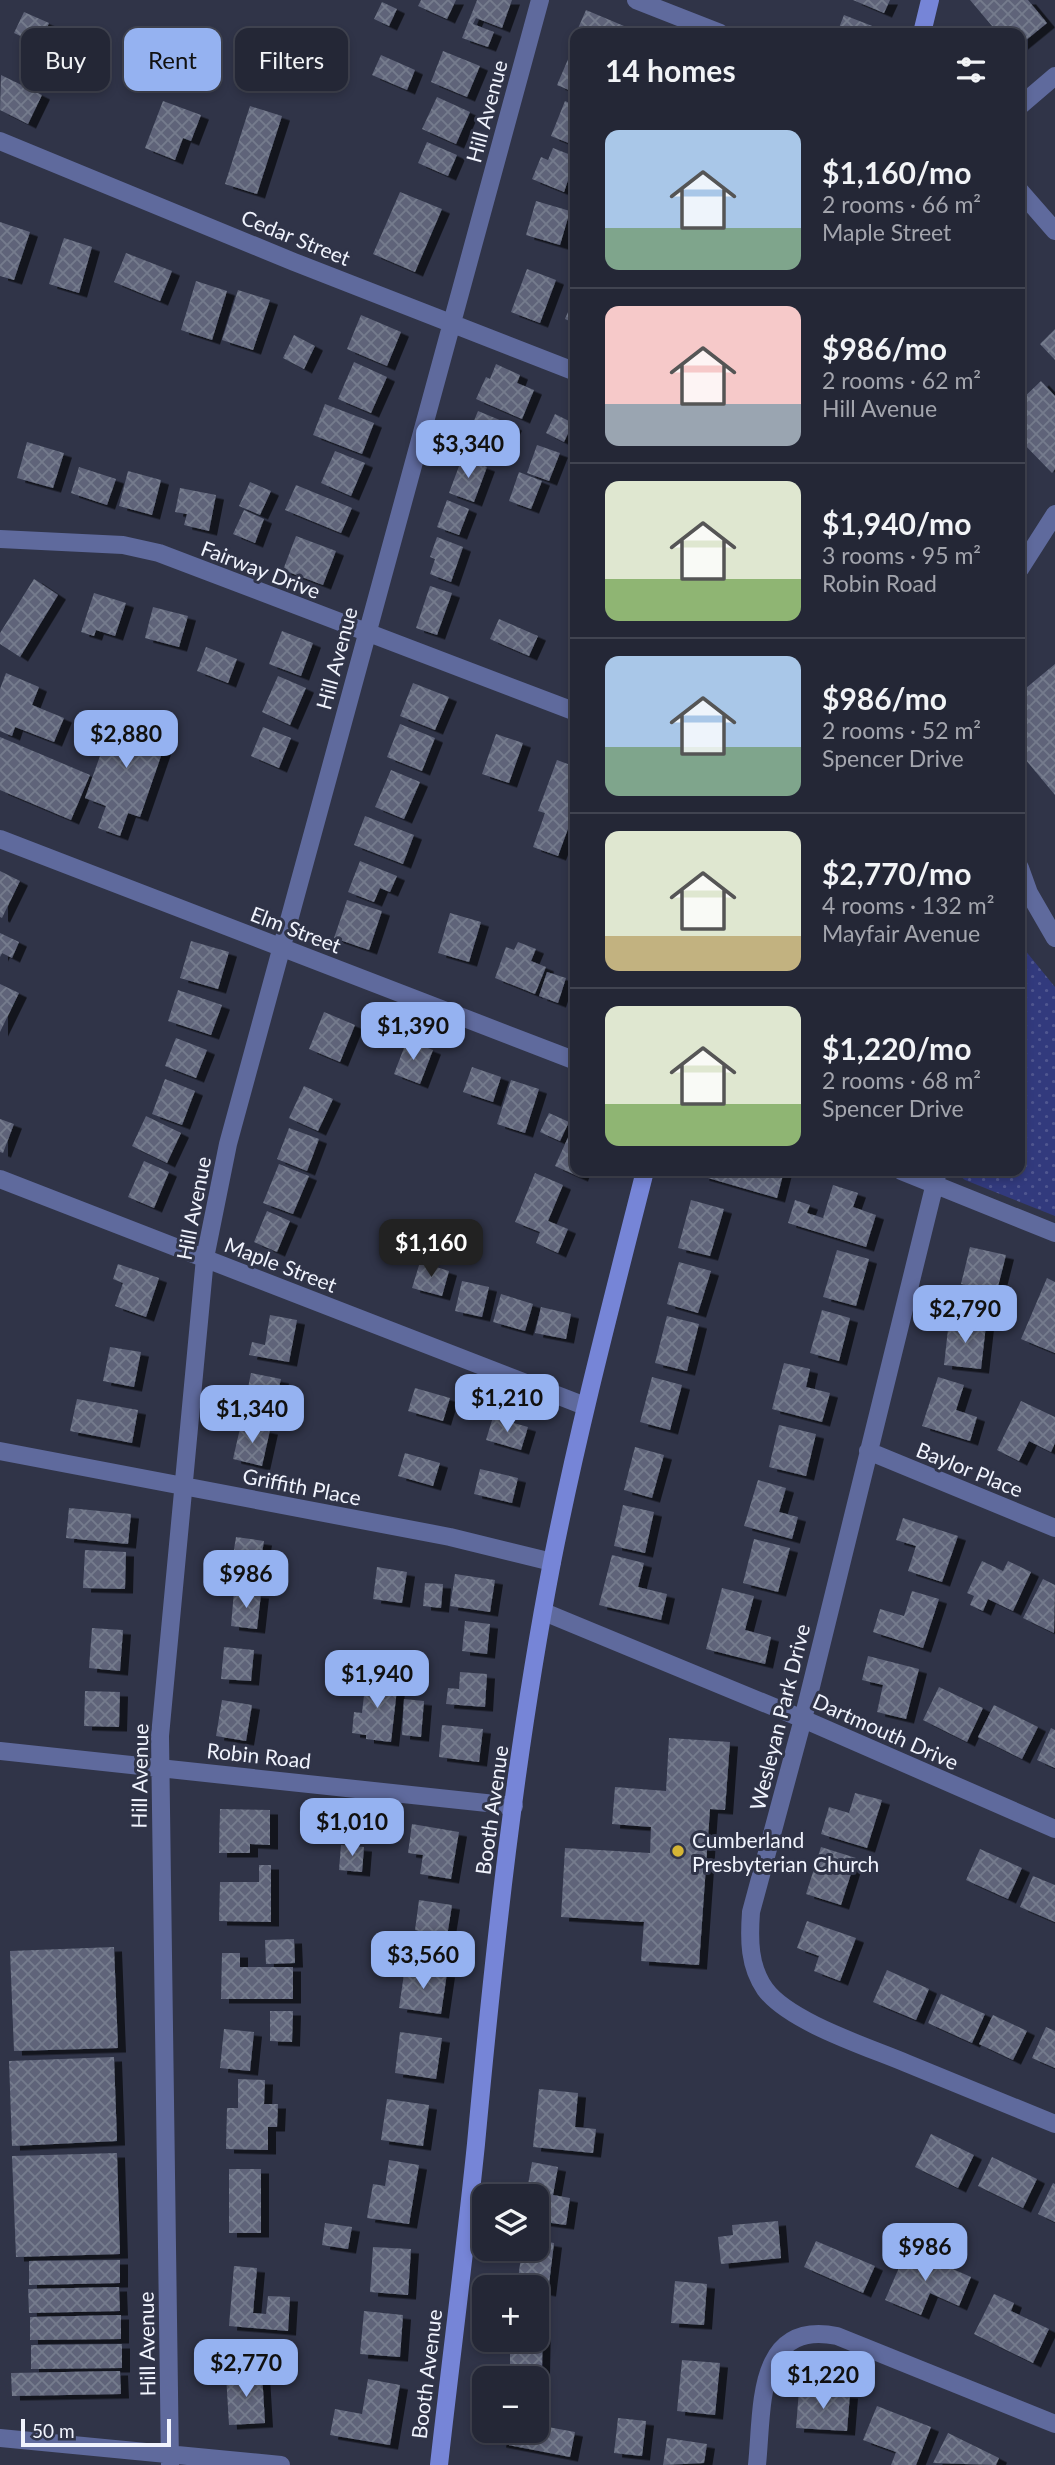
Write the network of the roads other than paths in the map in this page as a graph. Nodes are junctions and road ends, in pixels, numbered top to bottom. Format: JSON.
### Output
{"nodes":[{"id":1,"x":540,"y":0,"type":"edge"},
{"id":2,"x":636,"y":0,"type":"edge"},
{"id":3,"x":930,"y":0,"type":"edge"},
{"id":4,"x":707,"y":28,"type":"edge"},
{"id":5,"x":923,"y":28,"type":"edge"},
{"id":6,"x":1055,"y":76,"type":"edge"},
{"id":7,"x":1025,"y":102,"type":"edge"},
{"id":8,"x":0,"y":141,"type":"edge"},
{"id":9,"x":1025,"y":197,"type":"edge"},
{"id":10,"x":1055,"y":231,"type":"edge"},
{"id":11,"x":452,"y":324,"type":"junction"},
{"id":12,"x":570,"y":370,"type":"edge"},
{"id":13,"x":1055,"y":514,"type":"edge"},
{"id":14,"x":0,"y":539,"type":"edge"},
{"id":15,"x":1025,"y":561,"type":"edge"},
{"id":16,"x":367,"y":633,"type":"junction"},
{"id":17,"x":570,"y":710,"type":"edge"},
{"id":18,"x":0,"y":839,"type":"edge"},
{"id":19,"x":1025,"y":884,"type":"edge"},
{"id":20,"x":1055,"y":938,"type":"edge"},
{"id":21,"x":281,"y":949,"type":"junction"},
{"id":22,"x":570,"y":1059,"type":"edge"},
{"id":23,"x":644,"y":1176,"type":"edge"},
{"id":24,"x":937,"y":1177,"type":"edge"},
{"id":25,"x":0,"y":1180,"type":"edge"},
{"id":26,"x":1055,"y":1233,"type":"edge"},
{"id":27,"x":205,"y":1258,"type":"junction"},
{"id":28,"x":585,"y":1406,"type":"junction"},
{"id":29,"x":0,"y":1451,"type":"edge"},
{"id":30,"x":868,"y":1451,"type":"junction"},
{"id":31,"x":183,"y":1487,"type":"junction"},
{"id":32,"x":1055,"y":1528,"type":"edge"},
{"id":33,"x":552,"y":1562,"type":"junction"},
{"id":34,"x":544,"y":1612,"type":"junction"},
{"id":35,"x":803,"y":1719,"type":"junction"},
{"id":36,"x":0,"y":1751,"type":"edge"},
{"id":37,"x":160,"y":1767,"type":"junction"},
{"id":38,"x":514,"y":1806,"type":"junction"},
{"id":39,"x":1055,"y":1829,"type":"edge"},
{"id":40,"x":1055,"y":2124,"type":"edge"},
{"id":41,"x":1055,"y":2424,"type":"edge"},
{"id":42,"x":0,"y":2438,"type":"edge"},
{"id":43,"x":170,"y":2460,"type":"edge"},
{"id":44,"x":281,"y":2465,"type":"edge"},
{"id":45,"x":439,"y":2465,"type":"edge"},
{"id":46,"x":757,"y":2465,"type":"edge"}],
"edges":[{"from":1,"to":11,"type":"street","name":"Hill Avenue"},
{"from":2,"to":4,"type":"street"},
{"from":3,"to":5,"type":"street"},
{"from":6,"to":7,"type":"street"},
{"from":8,"to":11,"type":"street","name":"Cedar Street"},
{"from":9,"to":10,"type":"street"},
{"from":11,"to":12,"type":"street","name":"Cedar Street"},
{"from":11,"to":16,"type":"street","name":"Hill Avenue"},
{"from":13,"to":15,"type":"street"},
{"from":14,"to":16,"type":"street","name":"Fairway Drive"},
{"from":16,"to":17,"type":"street","name":"Fairway Drive"},
{"from":16,"to":21,"type":"street","name":"Hill Avenue"},
{"from":18,"to":21,"type":"street","name":"Elm Street"},
{"from":19,"to":20,"type":"street"},
{"from":21,"to":22,"type":"street","name":"Elm Street"},
{"from":21,"to":27,"type":"street","name":"Hill Avenue"},
{"from":23,"to":28,"type":"street","name":"Booth Avenue"},
{"from":24,"to":26,"type":"street"},
{"from":24,"to":30,"type":"street","name":"Wesleyan Park Drive"},
{"from":25,"to":27,"type":"street","name":"Maple Street"},
{"from":27,"to":28,"type":"street","name":"Maple Street"},
{"from":27,"to":31,"type":"street","name":"Hill Avenue"},
{"from":28,"to":33,"type":"street","name":"Booth Avenue"},
{"from":29,"to":31,"type":"street","name":"Griffith Place"},
{"from":30,"to":32,"type":"street","name":"Baylor Place"},
{"from":30,"to":35,"type":"street","name":"Wesleyan Park Drive"},
{"from":31,"to":33,"type":"street","name":"Griffith Place"},
{"from":31,"to":37,"type":"street","name":"Hill Avenue"},
{"from":33,"to":34,"type":"street","name":"Booth Avenue"},
{"from":34,"to":35,"type":"street","name":"Dartmouth Drive"},
{"from":34,"to":38,"type":"street","name":"Booth Avenue"},
{"from":35,"to":39,"type":"street","name":"Dartmouth Drive"},
{"from":35,"to":40,"type":"street","name":"Wesleyan Park Drive"},
{"from":36,"to":37,"type":"street","name":"Robin Road"},
{"from":37,"to":38,"type":"street","name":"Robin Road"},
{"from":37,"to":43,"type":"street","name":"Hill Avenue"},
{"from":38,"to":45,"type":"street","name":"Booth Avenue"},
{"from":41,"to":46,"type":"street"},
{"from":42,"to":43,"type":"street"},
{"from":43,"to":44,"type":"street"}]}
